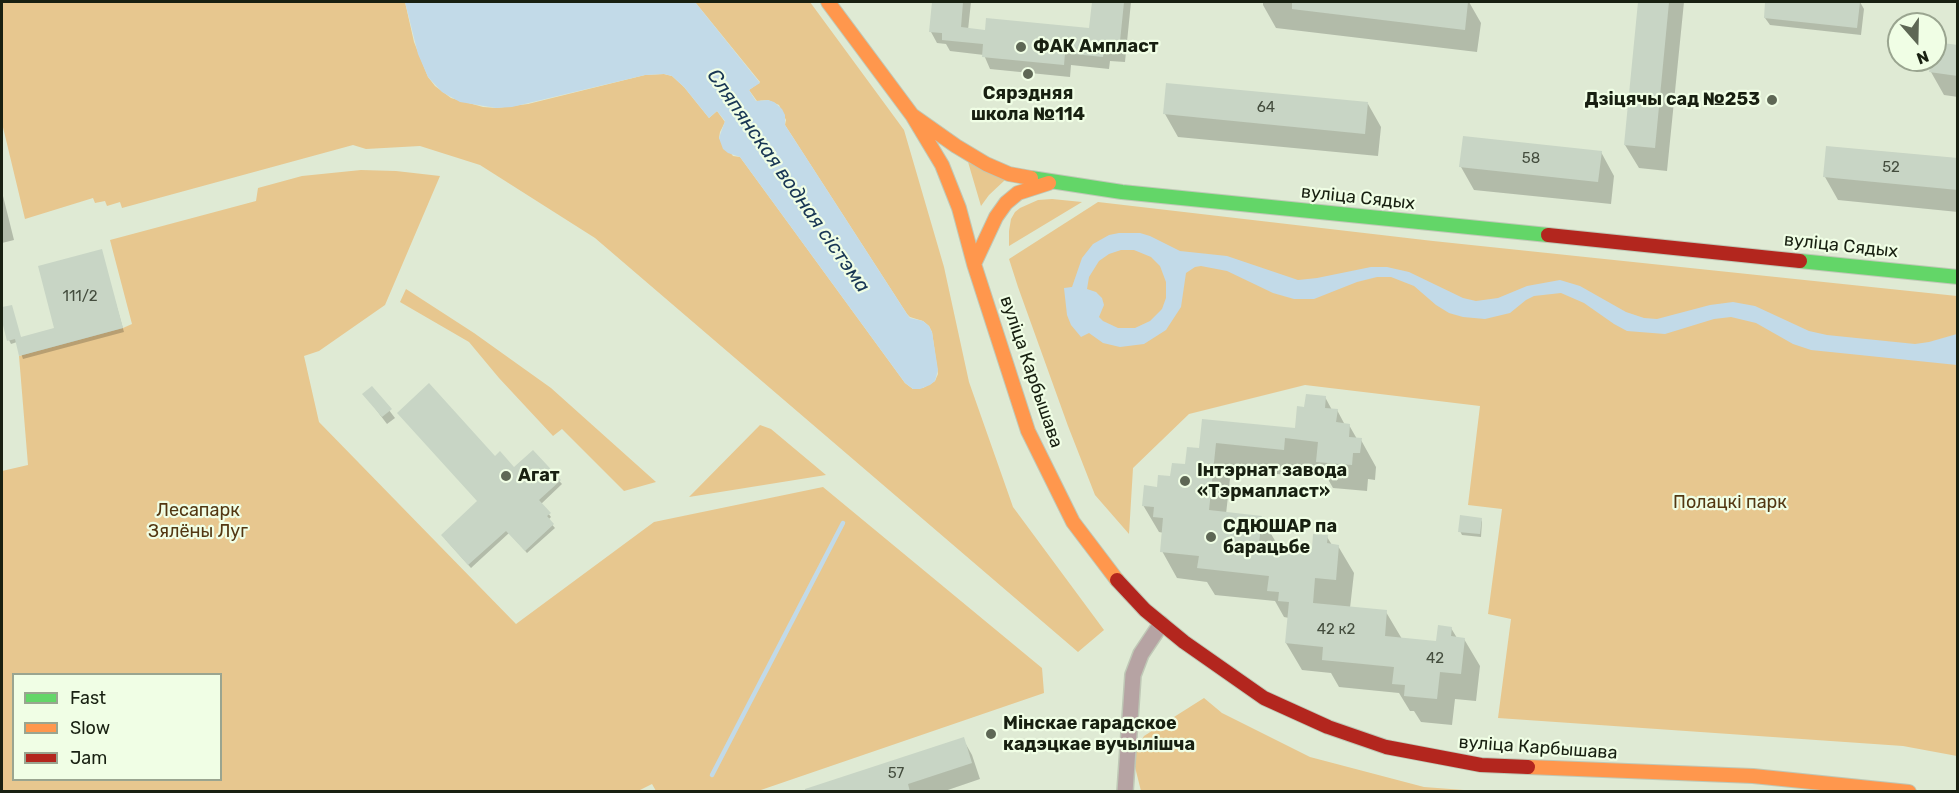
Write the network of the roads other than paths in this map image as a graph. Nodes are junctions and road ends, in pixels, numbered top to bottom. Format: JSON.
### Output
{"nodes":[{"id":1,"x":828,"y":2,"type":"edge"},
{"id":2,"x":912,"y":115,"type":"junction"},
{"id":3,"x":1053,"y":182,"type":"junction"},
{"id":4,"x":974,"y":264,"type":"junction"},
{"id":5,"x":1958,"y":277,"type":"edge"},
{"id":6,"x":1161,"y":624,"type":"junction"},
{"id":7,"x":1125,"y":792,"type":"edge"},
{"id":8,"x":1909,"y":792,"type":"edge"}],
"edges":[{"from":1,"to":2,"type":"main road","name":"вуліца Сядых"},
{"from":2,"to":3,"type":"main road","name":"вуліца Сядых"},
{"from":2,"to":4,"type":"main road","name":"вуліца Карбышава"},
{"from":3,"to":4,"type":"main road"},
{"from":3,"to":5,"type":"main road","name":"вуліца Сядых"},
{"from":4,"to":6,"type":"main road","name":"вуліца Карбышава"},
{"from":6,"to":7,"type":"street"},
{"from":6,"to":8,"type":"main road","name":"вуліца Карбышава"}]}
